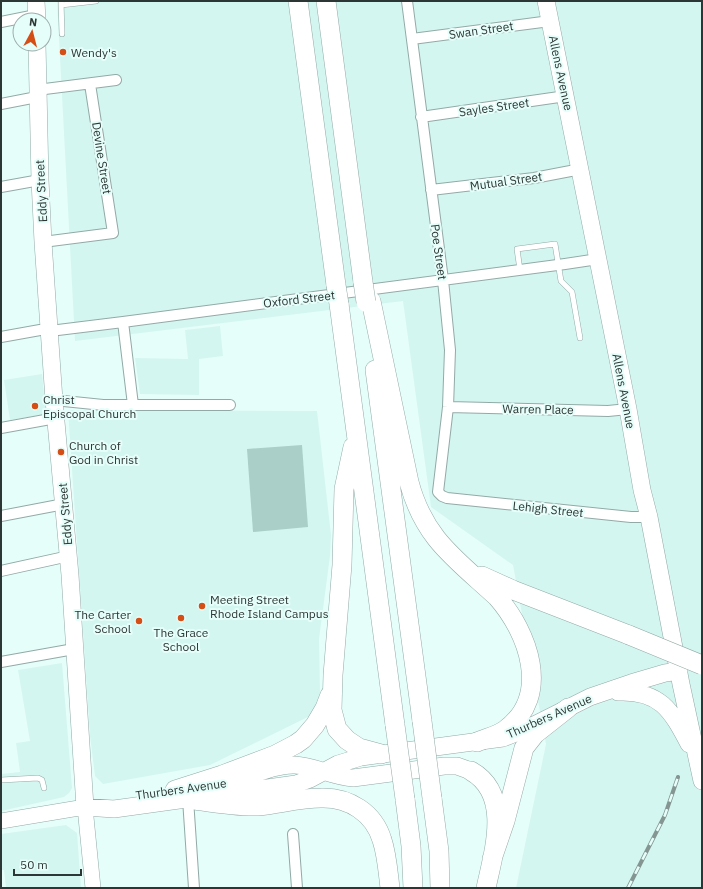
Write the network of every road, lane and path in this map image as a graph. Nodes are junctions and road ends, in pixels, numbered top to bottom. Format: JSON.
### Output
{"nodes":[{"id":1,"x":96,"y":1,"type":"edge"},
{"id":2,"x":298,"y":1,"type":"edge"},
{"id":3,"x":326,"y":1,"type":"edge"},
{"id":4,"x":407,"y":1,"type":"edge"},
{"id":5,"x":546,"y":1,"type":"edge"},
{"id":6,"x":61,"y":3,"type":"edge"},
{"id":7,"x":12,"y":19,"type":"edge"},
{"id":8,"x":550,"y":21,"type":"junction"},
{"id":9,"x":1,"y":22,"type":"edge"},
{"id":10,"x":62,"y":34,"type":"dead end"},
{"id":11,"x":412,"y":39,"type":"junction"},
{"id":12,"x":37,"y":52,"type":"edge"},
{"id":13,"x":116,"y":80,"type":"dead end"},
{"id":14,"x":90,"y":84,"type":"junction"},
{"id":15,"x":37,"y":94,"type":"junction"},
{"id":16,"x":566,"y":96,"type":"junction"},
{"id":17,"x":1,"y":104,"type":"edge"},
{"id":18,"x":421,"y":117,"type":"junction"},
{"id":19,"x":581,"y":169,"type":"junction"},
{"id":20,"x":40,"y":180,"type":"junction"},
{"id":21,"x":1,"y":187,"type":"edge"},
{"id":22,"x":431,"y":190,"type":"junction"},
{"id":23,"x":43,"y":242,"type":"junction"},
{"id":24,"x":598,"y":259,"type":"junction"},
{"id":25,"x":558,"y":265,"type":"junction"},
{"id":26,"x":520,"y":270,"type":"junction"},
{"id":27,"x":443,"y":280,"type":"junction"},
{"id":28,"x":368,"y":301,"type":"junction"},
{"id":29,"x":123,"y":322,"type":"junction"},
{"id":30,"x":49,"y":329,"type":"junction"},
{"id":31,"x":1,"y":337,"type":"edge"},
{"id":32,"x":580,"y":338,"type":"dead end"},
{"id":33,"x":54,"y":400,"type":"junction"},
{"id":34,"x":132,"y":405,"type":"junction"},
{"id":35,"x":230,"y":405,"type":"dead end"},
{"id":36,"x":448,"y":408,"type":"junction"},
{"id":37,"x":628,"y":409,"type":"junction"},
{"id":38,"x":56,"y":418,"type":"junction"},
{"id":39,"x":1,"y":428,"type":"edge"},
{"id":40,"x":356,"y":434,"type":"junction"},
{"id":41,"x":447,"y":498,"type":"joint"},
{"id":42,"x":64,"y":504,"type":"junction"},
{"id":43,"x":1,"y":516,"type":"edge"},
{"id":44,"x":649,"y":518,"type":"junction"},
{"id":45,"x":68,"y":556,"type":"junction"},
{"id":46,"x":452,"y":557,"type":"junction"},
{"id":47,"x":1,"y":571,"type":"edge"},
{"id":48,"x":74,"y":649,"type":"junction"},
{"id":49,"x":1,"y":662,"type":"edge"},
{"id":50,"x":702,"y":665,"type":"edge"},
{"id":51,"x":679,"y":671,"type":"junction"},
{"id":52,"x":333,"y":676,"type":"junction"},
{"id":53,"x":602,"y":693,"type":"junction"},
{"id":54,"x":568,"y":708,"type":"junction"},
{"id":55,"x":477,"y":742,"type":"junction"},
{"id":56,"x":381,"y":754,"type":"junction"},
{"id":57,"x":698,"y":760,"type":"junction"},
{"id":58,"x":471,"y":770,"type":"joint"},
{"id":59,"x":324,"y":771,"type":"junction"},
{"id":60,"x":1,"y":780,"type":"edge"},
{"id":61,"x":702,"y":781,"type":"edge"},
{"id":62,"x":44,"y":788,"type":"dead end"},
{"id":63,"x":181,"y":794,"type":"junction"},
{"id":64,"x":85,"y":807,"type":"junction"},
{"id":65,"x":1,"y":821,"type":"edge"},
{"id":66,"x":293,"y":834,"type":"dead end"},
{"id":67,"x":492,"y":859,"type":"junction"},
{"id":68,"x":93,"y":888,"type":"edge"},
{"id":69,"x":194,"y":888,"type":"edge"},
{"id":70,"x":297,"y":888,"type":"edge"},
{"id":71,"x":390,"y":888,"type":"edge"},
{"id":72,"x":413,"y":888,"type":"edge"},
{"id":73,"x":440,"y":888,"type":"edge"},
{"id":74,"x":486,"y":888,"type":"edge"}],
"edges":[{"from":1,"to":6,"type":"lane"},
{"from":2,"to":40,"type":"highway","bridge":true},
{"from":3,"to":28,"type":"highway","bridge":true},
{"from":4,"to":11,"type":"street","name":"Poe Street"},
{"from":5,"to":8,"type":"main road","name":"Allens Avenue"},
{"from":6,"to":10,"type":"lane"},
{"from":7,"to":9,"type":"street"},
{"from":8,"to":11,"type":"street","name":"Swan Street"},
{"from":8,"to":16,"type":"main road","name":"Allens Avenue"},
{"from":11,"to":18,"type":"street","name":"Poe Street"},
{"from":12,"to":15,"type":"main road","name":"Eddy Street"},
{"from":13,"to":14,"type":"street"},
{"from":14,"to":15,"type":"street"},
{"from":14,"to":23,"type":"street","name":"Devine Street"},
{"from":15,"to":17,"type":"street"},
{"from":15,"to":20,"type":"main road","name":"Eddy Street"},
{"from":16,"to":18,"type":"street","name":"Sayles Street"},
{"from":16,"to":19,"type":"main road","name":"Allens Avenue"},
{"from":18,"to":22,"type":"street","name":"Poe Street"},
{"from":19,"to":22,"type":"street","name":"Mutual Street"},
{"from":19,"to":24,"type":"main road","name":"Allens Avenue"},
{"from":20,"to":21,"type":"street"},
{"from":20,"to":23,"type":"main road","name":"Eddy Street"},
{"from":22,"to":27,"type":"street","name":"Poe Street"},
{"from":23,"to":30,"type":"main road","name":"Eddy Street"},
{"from":24,"to":25,"type":"street","name":"Oxford Street"},
{"from":24,"to":37,"type":"main road","name":"Allens Avenue"},
{"from":25,"to":26,"type":"street","name":"Oxford Street"},
{"from":25,"to":26,"type":"lane"},
{"from":25,"to":32,"type":"lane"},
{"from":26,"to":27,"type":"street","name":"Oxford Street"},
{"from":27,"to":29,"type":"street","name":"Oxford Street"},
{"from":27,"to":36,"type":"street","name":"Poe Street"},
{"from":28,"to":46,"type":"highway"},
{"from":28,"to":73,"type":"highway","bridge":true},
{"from":29,"to":30,"type":"street","name":"Oxford Street"},
{"from":29,"to":34,"type":"street"},
{"from":30,"to":31,"type":"street","name":"Oxford Street"},
{"from":30,"to":33,"type":"main road","name":"Eddy Street"},
{"from":33,"to":34,"type":"street"},
{"from":33,"to":38,"type":"main road","name":"Eddy Street"},
{"from":34,"to":35,"type":"street"},
{"from":36,"to":37,"type":"street","name":"Warren Place"},
{"from":36,"to":41,"type":"street","name":"Poe Street"},
{"from":37,"to":44,"type":"main road","name":"Allens Avenue"},
{"from":38,"to":39,"type":"street"},
{"from":38,"to":42,"type":"main road","name":"Eddy Street"},
{"from":40,"to":52,"type":"highway"},
{"from":40,"to":72,"type":"highway","bridge":true},
{"from":41,"to":44,"type":"street","name":"Lehigh Street"},
{"from":42,"to":43,"type":"street"},
{"from":42,"to":45,"type":"main road","name":"Eddy Street"},
{"from":44,"to":51,"type":"main road","name":"Allens Avenue"},
{"from":45,"to":47,"type":"street"},
{"from":45,"to":48,"type":"main road","name":"Eddy Street"},
{"from":46,"to":50,"type":"highway","bridge":true},
{"from":46,"to":55,"type":"highway"},
{"from":48,"to":49,"type":"street"},
{"from":48,"to":64,"type":"main road","name":"Eddy Street"},
{"from":51,"to":53,"type":"main road","name":"Thurbers Avenue"},
{"from":51,"to":57,"type":"main road","name":"Allens Avenue"},
{"from":52,"to":56,"type":"highway"},
{"from":52,"to":63,"type":"highway"},
{"from":53,"to":54,"type":"main road","name":"Thurbers Avenue"},
{"from":53,"to":57,"type":"main road"},
{"from":54,"to":55,"type":"main road","name":"Thurbers Avenue"},
{"from":54,"to":67,"type":"highway"},
{"from":55,"to":56,"type":"main road","name":"Thurbers Avenue"},
{"from":56,"to":59,"type":"main road","name":"Thurbers Avenue"},
{"from":57,"to":61,"type":"main road","name":"Allens Avenue"},
{"from":58,"to":59,"type":"main road","name":"Thurbers Avenue"},
{"from":58,"to":67,"type":"highway"},
{"from":59,"to":63,"type":"main road","name":"Thurbers Avenue"},
{"from":60,"to":62,"type":"lane"},
{"from":63,"to":64,"type":"main road","name":"Thurbers Avenue"},
{"from":63,"to":69,"type":"street"},
{"from":63,"to":71,"type":"highway"},
{"from":64,"to":65,"type":"main road","name":"Thurbers Avenue"},
{"from":64,"to":68,"type":"main road","name":"Eddy Street"},
{"from":66,"to":70,"type":"street"},
{"from":67,"to":74,"type":"highway"}]}
